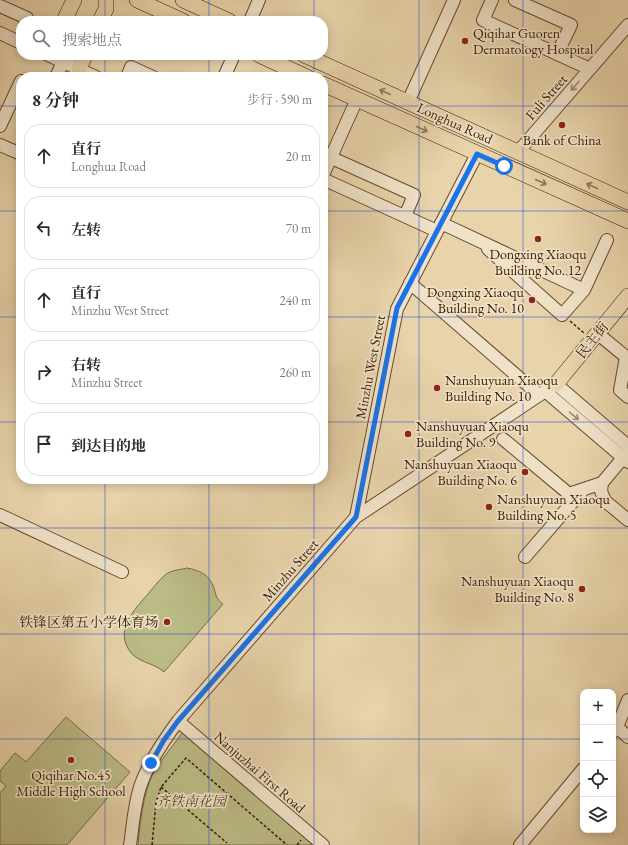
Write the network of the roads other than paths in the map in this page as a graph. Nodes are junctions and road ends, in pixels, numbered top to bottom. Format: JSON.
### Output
{"nodes":[{"id":1,"x":74,"y":0,"type":"edge"},
{"id":2,"x":106,"y":0,"type":"edge"},
{"id":3,"x":137,"y":0,"type":"edge"},
{"id":4,"x":183,"y":0,"type":"edge"},
{"id":5,"x":259,"y":0,"type":"edge"},
{"id":6,"x":454,"y":0,"type":"edge"},
{"id":7,"x":492,"y":0,"type":"edge"},
{"id":8,"x":516,"y":0,"type":"edge"},
{"id":9,"x":0,"y":6,"type":"edge"},
{"id":10,"x":22,"y":16,"type":"edge"},
{"id":11,"x":66,"y":16,"type":"edge"},
{"id":12,"x":102,"y":16,"type":"edge"},
{"id":13,"x":172,"y":16,"type":"edge"},
{"id":14,"x":218,"y":16,"type":"edge"},
{"id":15,"x":252,"y":16,"type":"edge"},
{"id":16,"x":628,"y":25,"type":"edge"},
{"id":17,"x":0,"y":33,"type":"edge"},
{"id":18,"x":16,"y":37,"type":"edge"},
{"id":19,"x":557,"y":54,"type":"junction"},
{"id":20,"x":59,"y":60,"type":"edge"},
{"id":21,"x":83,"y":60,"type":"edge"},
{"id":22,"x":232,"y":60,"type":"edge"},
{"id":23,"x":270,"y":60,"type":"edge"},
{"id":24,"x":315,"y":60,"type":"edge"},
{"id":25,"x":63,"y":62,"type":"junction"},
{"id":26,"x":79,"y":69,"type":"junction"},
{"id":27,"x":590,"y":69,"type":"junction"},
{"id":28,"x":58,"y":72,"type":"edge"},
{"id":29,"x":85,"y":72,"type":"edge"},
{"id":30,"x":130,"y":72,"type":"edge"},
{"id":31,"x":142,"y":72,"type":"edge"},
{"id":32,"x":226,"y":72,"type":"edge"},
{"id":33,"x":296,"y":72,"type":"edge"},
{"id":34,"x":328,"y":86,"type":"edge"},
{"id":35,"x":16,"y":92,"type":"edge"},
{"id":36,"x":357,"y":99,"type":"junction"},
{"id":37,"x":408,"y":102,"type":"junction"},
{"id":38,"x":0,"y":126,"type":"edge"},
{"id":39,"x":0,"y":145,"type":"edge"},
{"id":40,"x":16,"y":152,"type":"edge"},
{"id":41,"x":518,"y":152,"type":"junction"},
{"id":42,"x":328,"y":154,"type":"edge"},
{"id":43,"x":477,"y":154,"type":"junction"},
{"id":44,"x":328,"y":156,"type":"edge"},
{"id":45,"x":328,"y":181,"type":"edge"},
{"id":46,"x":628,"y":202,"type":"edge"},
{"id":47,"x":405,"y":216,"type":"junction"},
{"id":48,"x":628,"y":221,"type":"edge"},
{"id":49,"x":439,"y":227,"type":"junction"},
{"id":50,"x":478,"y":240,"type":"junction"},
{"id":51,"x":607,"y":240,"type":"dead end"},
{"id":52,"x":410,"y":283,"type":"junction"},
{"id":53,"x":584,"y":290,"type":"junction"},
{"id":54,"x":628,"y":296,"type":"edge"},
{"id":55,"x":594,"y":337,"type":"junction"},
{"id":56,"x":627,"y":357,"type":"edge"},
{"id":57,"x":546,"y":390,"type":"junction"},
{"id":58,"x":628,"y":397,"type":"edge"},
{"id":59,"x":503,"y":438,"type":"dead end"},
{"id":60,"x":628,"y":446,"type":"edge"},
{"id":61,"x":626,"y":457,"type":"edge"},
{"id":62,"x":602,"y":483,"type":"junction"},
{"id":63,"x":584,"y":489,"type":"junction"},
{"id":64,"x":0,"y":515,"type":"edge"},
{"id":65,"x":356,"y":517,"type":"junction"},
{"id":66,"x":628,"y":520,"type":"edge"},
{"id":67,"x":525,"y":557,"type":"dead end"},
{"id":68,"x":122,"y":572,"type":"dead end"},
{"id":69,"x":628,"y":700,"type":"edge"},
{"id":70,"x":178,"y":721,"type":"junction"},
{"id":71,"x":619,"y":728,"type":"edge"},
{"id":72,"x":628,"y":737,"type":"edge"},
{"id":73,"x":580,"y":773,"type":"edge"},
{"id":74,"x":130,"y":845,"type":"edge"},
{"id":75,"x":323,"y":845,"type":"edge"},
{"id":76,"x":520,"y":845,"type":"edge"}],
"edges":[{"from":1,"to":11,"type":"main road"},
{"from":2,"to":12,"type":"main road"},
{"from":3,"to":13,"type":"main road"},
{"from":4,"to":14,"type":"main road"},
{"from":5,"to":15,"type":"street"},
{"from":6,"to":37,"type":"street"},
{"from":7,"to":19,"type":"street"},
{"from":8,"to":19,"type":"street"},
{"from":9,"to":10,"type":"street"},
{"from":16,"to":27,"type":"street","name":"Fuli Street"},
{"from":17,"to":18,"type":"street"},
{"from":19,"to":27,"type":"street"},
{"from":20,"to":25,"type":"street"},
{"from":21,"to":26,"type":"main road"},
{"from":22,"to":32,"type":"street"},
{"from":23,"to":33,"type":"main road"},
{"from":37,"to":24,"type":"main road","name":"Longhua Road","one_way":true},
{"from":25,"to":26,"type":"street"},
{"from":25,"to":28,"type":"street"},
{"from":26,"to":29,"type":"street"},
{"from":27,"to":41,"type":"street","name":"Fuli Street","one_way":true},
{"from":30,"to":31,"type":"street"},
{"from":34,"to":36,"type":"main road","name":"Longhua Road"},
{"from":35,"to":38,"type":"street"},
{"from":36,"to":42,"type":"street"},
{"from":36,"to":43,"type":"main road","name":"Longhua Road","one_way":true},
{"from":37,"to":41,"type":"main road","name":"Longhua Road"},
{"from":39,"to":40,"type":"street"},
{"from":46,"to":41,"type":"main road","name":"Longhua Road","one_way":true},
{"from":43,"to":48,"type":"main road","name":"Longhua Road","one_way":true},
{"from":43,"to":49,"type":"street","name":"Minzhu West Street"},
{"from":44,"to":47,"type":"street"},
{"from":45,"to":47,"type":"street"},
{"from":47,"to":49,"type":"street"},
{"from":49,"to":50,"type":"street"},
{"from":49,"to":52,"type":"street","name":"Minzhu West Street"},
{"from":50,"to":53,"type":"street"},
{"from":50,"to":53,"type":"street"},
{"from":51,"to":53,"type":"street"},
{"from":52,"to":57,"type":"street"},
{"from":52,"to":65,"type":"street","name":"Minzhu West Street"},
{"from":54,"to":55,"type":"main road","name":"民主街"},
{"from":55,"to":56,"type":"street"},
{"from":55,"to":57,"type":"main road","name":"民主街"},
{"from":56,"to":58,"type":"street"},
{"from":57,"to":60,"type":"street"},
{"from":57,"to":61,"type":"street","one_way":true},
{"from":57,"to":65,"type":"street","name":"Minzhu Street"},
{"from":59,"to":63,"type":"street"},
{"from":61,"to":62,"type":"street"},
{"from":62,"to":63,"type":"street"},
{"from":62,"to":66,"type":"street"},
{"from":63,"to":67,"type":"street"},
{"from":64,"to":68,"type":"street"},
{"from":65,"to":70,"type":"street","name":"Minzhu Street"},
{"from":69,"to":71,"type":"street"},
{"from":70,"to":74,"type":"street","name":"Minzhu Street"},
{"from":70,"to":75,"type":"street","name":"Nanjuzhai First Road"},
{"from":71,"to":72,"type":"street"},
{"from":73,"to":76,"type":"street"}]}
